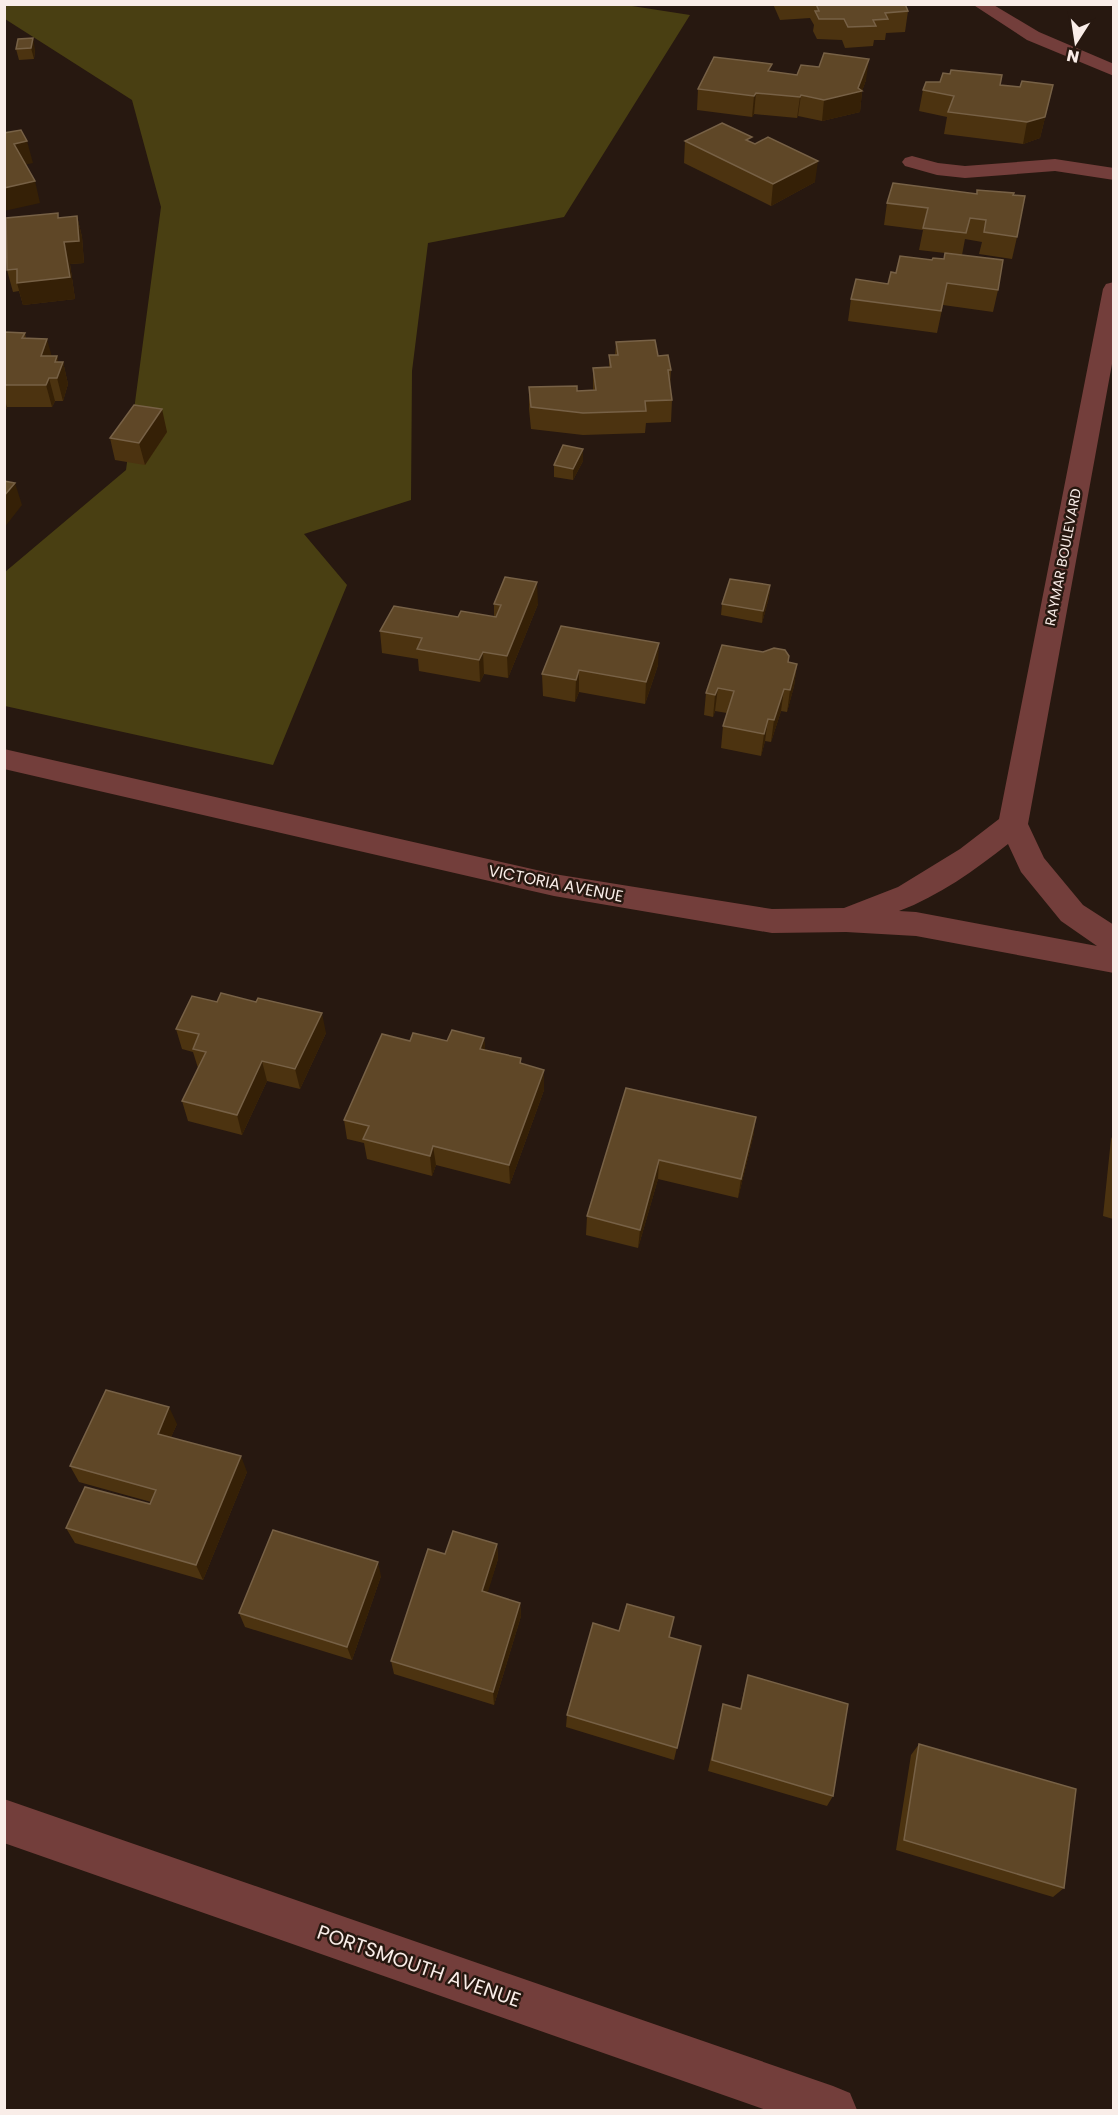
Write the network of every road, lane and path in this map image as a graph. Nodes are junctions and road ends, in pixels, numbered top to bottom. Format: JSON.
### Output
{"nodes":[{"id":1,"x":980,"y":4,"type":"edge"},
{"id":2,"x":1113,"y":71,"type":"edge"},
{"id":3,"x":912,"y":162,"type":"dead end"},
{"id":4,"x":1113,"y":174,"type":"edge"},
{"id":5,"x":1113,"y":289,"type":"edge"},
{"id":6,"x":4,"y":759,"type":"edge"},
{"id":7,"x":1013,"y":824,"type":"junction"},
{"id":8,"x":846,"y":920,"type":"junction"},
{"id":9,"x":1113,"y":941,"type":"edge"},
{"id":10,"x":1113,"y":961,"type":"edge"},
{"id":11,"x":4,"y":1821,"type":"edge"},
{"id":12,"x":833,"y":2110,"type":"edge"}],
"edges":[{"from":1,"to":2,"type":"lane"},
{"from":3,"to":4,"type":"street"},
{"from":5,"to":7,"type":"street","name":"RAYMAR BOULEVARD"},
{"from":6,"to":8,"type":"street","name":"VICTORIA AVENUE"},
{"from":7,"to":8,"type":"street"},
{"from":7,"to":9,"type":"street"},
{"from":8,"to":10,"type":"street","name":"VICTORIA AVENUE"},
{"from":11,"to":12,"type":"street","name":"PORTSMOUTH AVENUE"}]}
